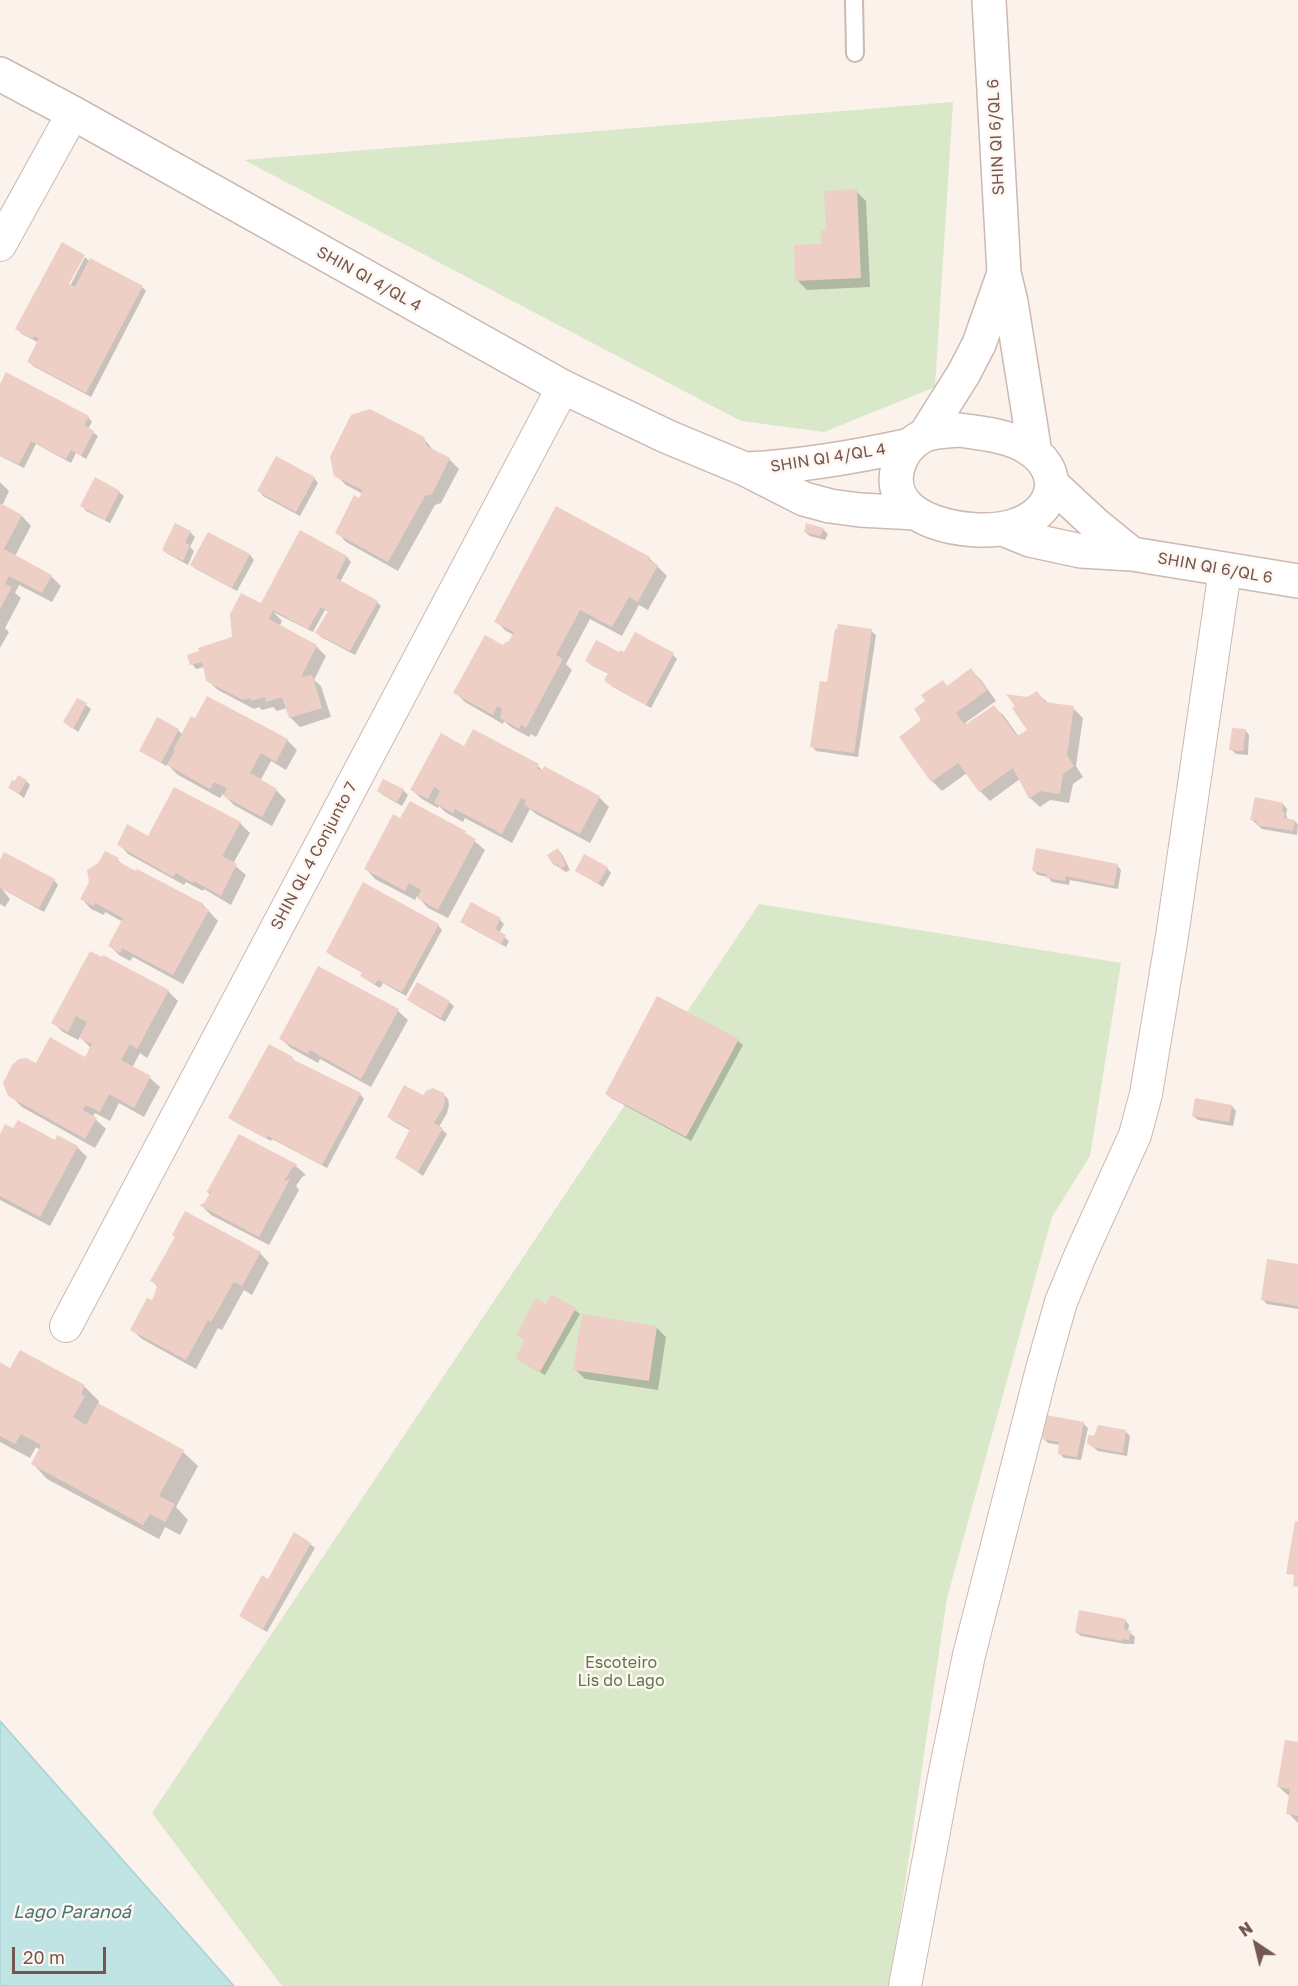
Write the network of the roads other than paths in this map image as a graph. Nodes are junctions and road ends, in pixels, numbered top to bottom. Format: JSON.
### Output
{"nodes":[{"id":1,"x":854,"y":0,"type":"edge"},
{"id":2,"x":989,"y":0,"type":"edge"},
{"id":3,"x":855,"y":53,"type":"dead end"},
{"id":4,"x":0,"y":74,"type":"edge"},
{"id":5,"x":73,"y":112,"type":"junction"},
{"id":6,"x":0,"y":245,"type":"edge"},
{"id":7,"x":1004,"y":273,"type":"junction"},
{"id":8,"x":563,"y":387,"type":"junction"},
{"id":9,"x":917,"y":440,"type":"junction"},
{"id":10,"x":1035,"y":453,"type":"junction"},
{"id":11,"x":745,"y":469,"type":"junction"},
{"id":12,"x":1053,"y":485,"type":"junction"},
{"id":13,"x":916,"y":513,"type":"junction"},
{"id":14,"x":1003,"y":529,"type":"junction"},
{"id":15,"x":1132,"y":554,"type":"junction"},
{"id":16,"x":1225,"y":570,"type":"junction"},
{"id":17,"x":1298,"y":581,"type":"edge"},
{"id":18,"x":66,"y":1326,"type":"dead end"},
{"id":19,"x":905,"y":1986,"type":"edge"}],
"edges":[{"from":1,"to":3,"type":"lane"},
{"from":2,"to":7,"type":"street","name":"SHIN QI 6/QL 6"},
{"from":4,"to":5,"type":"street","name":"SHIN QI 4/QL 4"},
{"from":5,"to":6,"type":"street"},
{"from":5,"to":8,"type":"street","name":"SHIN QI 4/QL 4"},
{"from":7,"to":9,"type":"street","name":"SHIN QI 6/QL 6"},
{"from":7,"to":10,"type":"street","name":"SHIN QI 6/QL 6"},
{"from":8,"to":11,"type":"street","name":"SHIN QI 4/QL 4"},
{"from":8,"to":18,"type":"street","name":"SHIN QL 4 Conjunto 7"},
{"from":9,"to":10,"type":"street"},
{"from":9,"to":11,"type":"street","name":"SHIN QI 4/QL 4"},
{"from":9,"to":13,"type":"street"},
{"from":10,"to":12,"type":"street"},
{"from":11,"to":13,"type":"street","name":"SHIN QI 4/QL 4"},
{"from":12,"to":14,"type":"street"},
{"from":12,"to":15,"type":"street","name":"SHIN QI 6/QL 6"},
{"from":13,"to":14,"type":"street"},
{"from":14,"to":15,"type":"street","name":"SHIN QI 6/QL 6"},
{"from":15,"to":16,"type":"street","name":"SHIN QI 6/QL 6"},
{"from":16,"to":17,"type":"street","name":"SHIN QI 6/QL 6"},
{"from":16,"to":19,"type":"street"}]}
